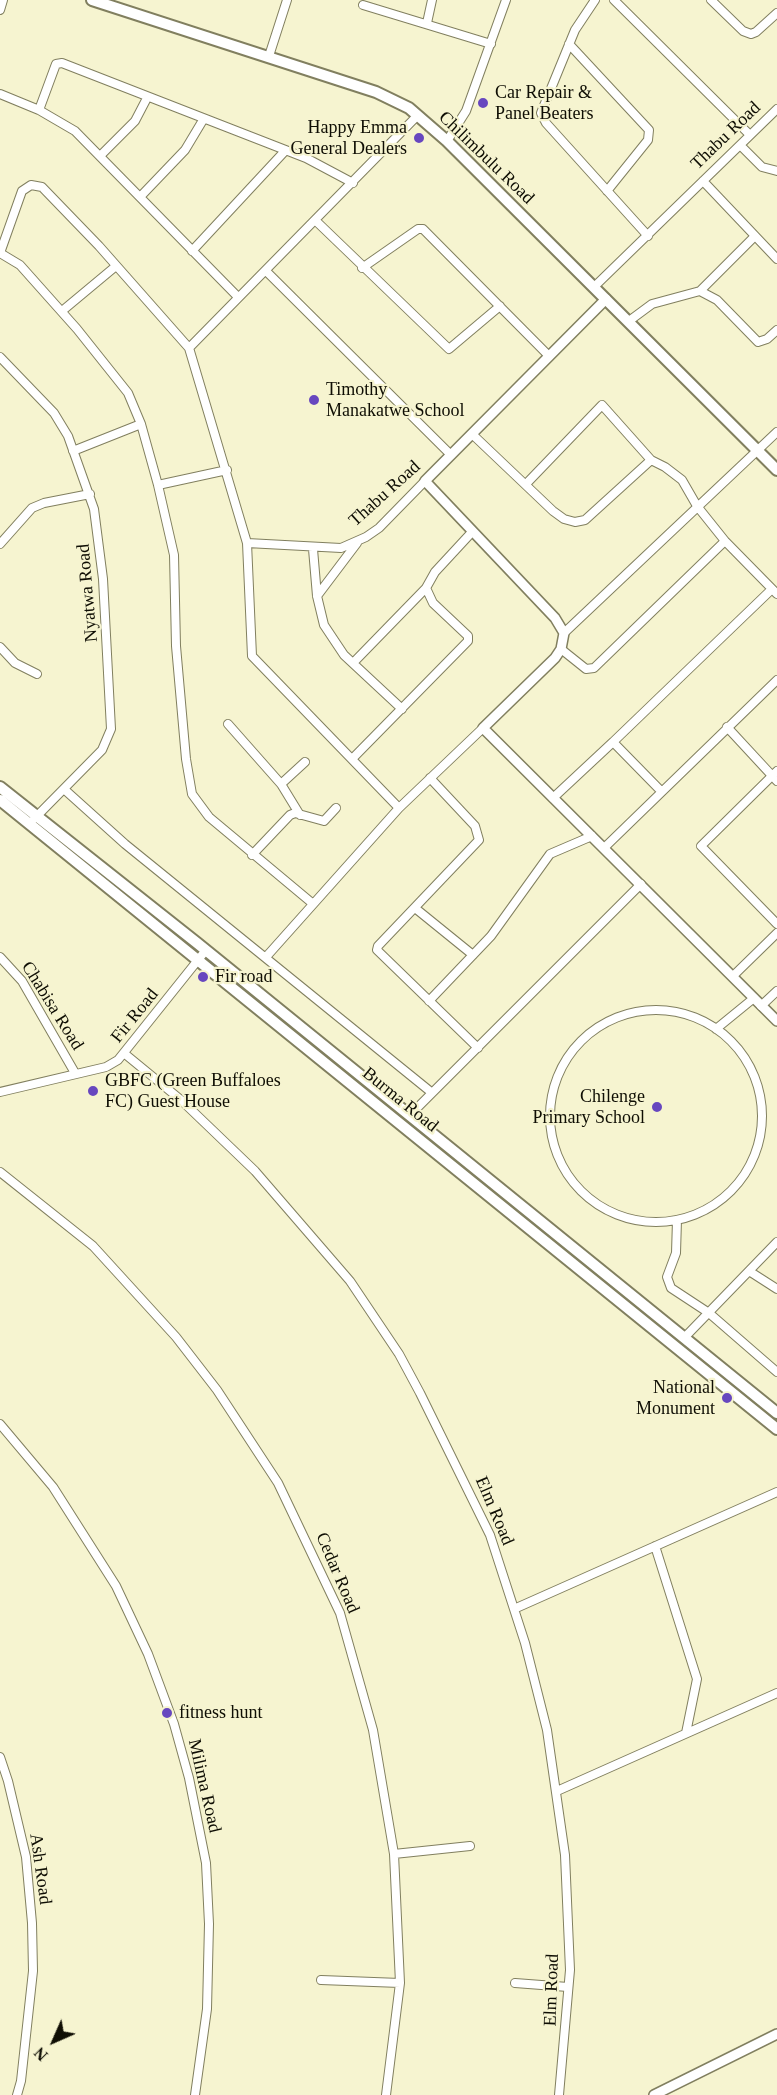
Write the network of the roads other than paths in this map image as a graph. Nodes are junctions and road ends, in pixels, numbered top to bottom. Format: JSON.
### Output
{"nodes":[{"id":1,"x":3,"y":0,"type":"edge"},
{"id":2,"x":92,"y":0,"type":"edge"},
{"id":3,"x":286,"y":0,"type":"edge"},
{"id":4,"x":432,"y":0,"type":"edge"},
{"id":5,"x":506,"y":0,"type":"edge"},
{"id":6,"x":595,"y":0,"type":"edge"},
{"id":7,"x":614,"y":0,"type":"edge"},
{"id":8,"x":711,"y":0,"type":"edge"},
{"id":9,"x":363,"y":5,"type":"dead end"},
{"id":10,"x":0,"y":10,"type":"edge"},
{"id":11,"x":777,"y":13,"type":"edge"},
{"id":12,"x":427,"y":23,"type":"junction"},
{"id":13,"x":491,"y":44,"type":"junction"},
{"id":14,"x":569,"y":44,"type":"junction"},
{"id":15,"x":269,"y":56,"type":"junction"},
{"id":16,"x":0,"y":94,"type":"edge"},
{"id":17,"x":147,"y":98,"type":"junction"},
{"id":18,"x":777,"y":109,"type":"edge"},
{"id":19,"x":39,"y":110,"type":"junction"},
{"id":20,"x":418,"y":115,"type":"junction"},
{"id":21,"x":203,"y":120,"type":"junction"},
{"id":22,"x":750,"y":135,"type":"junction"},
{"id":23,"x":447,"y":141,"type":"junction"},
{"id":24,"x":740,"y":145,"type":"junction"},
{"id":25,"x":284,"y":152,"type":"junction"},
{"id":26,"x":100,"y":156,"type":"junction"},
{"id":27,"x":777,"y":171,"type":"edge"},
{"id":28,"x":703,"y":181,"type":"junction"},
{"id":29,"x":353,"y":183,"type":"junction"},
{"id":30,"x":607,"y":191,"type":"junction"},
{"id":31,"x":140,"y":197,"type":"junction"},
{"id":32,"x":316,"y":221,"type":"junction"},
{"id":33,"x":648,"y":236,"type":"junction"},
{"id":34,"x":755,"y":236,"type":"junction"},
{"id":35,"x":192,"y":251,"type":"junction"},
{"id":36,"x":0,"y":253,"type":"edge"},
{"id":37,"x":777,"y":259,"type":"edge"},
{"id":38,"x":116,"y":266,"type":"junction"},
{"id":39,"x":362,"y":268,"type":"junction"},
{"id":40,"x":266,"y":271,"type":"junction"},
{"id":41,"x":595,"y":286,"type":"junction"},
{"id":42,"x":699,"y":291,"type":"junction"},
{"id":43,"x":238,"y":297,"type":"junction"},
{"id":44,"x":606,"y":299,"type":"junction"},
{"id":45,"x":500,"y":306,"type":"junction"},
{"id":46,"x":62,"y":311,"type":"junction"},
{"id":47,"x":628,"y":321,"type":"junction"},
{"id":48,"x":777,"y":330,"type":"edge"},
{"id":49,"x":189,"y":348,"type":"junction"},
{"id":50,"x":549,"y":356,"type":"junction"},
{"id":51,"x":0,"y":357,"type":"edge"},
{"id":52,"x":141,"y":424,"type":"junction"},
{"id":53,"x":777,"y":432,"type":"edge"},
{"id":54,"x":472,"y":434,"type":"junction"},
{"id":55,"x":73,"y":451,"type":"junction"},
{"id":56,"x":757,"y":451,"type":"junction"},
{"id":57,"x":451,"y":455,"type":"junction"},
{"id":58,"x":651,"y":460,"type":"junction"},
{"id":59,"x":227,"y":470,"type":"junction"},
{"id":60,"x":777,"y":470,"type":"edge"},
{"id":61,"x":425,"y":481,"type":"junction"},
{"id":62,"x":526,"y":484,"type":"junction"},
{"id":63,"x":158,"y":485,"type":"junction"},
{"id":64,"x":90,"y":494,"type":"junction"},
{"id":65,"x":697,"y":506,"type":"junction"},
{"id":66,"x":472,"y":532,"type":"junction"},
{"id":67,"x":725,"y":541,"type":"junction"},
{"id":68,"x":358,"y":542,"type":"junction"},
{"id":69,"x":0,"y":543,"type":"edge"},
{"id":70,"x":247,"y":543,"type":"junction"},
{"id":71,"x":313,"y":549,"type":"junction"},
{"id":72,"x":426,"y":588,"type":"junction"},
{"id":73,"x":775,"y":591,"type":"edge"},
{"id":74,"x":317,"y":596,"type":"junction"},
{"id":75,"x":564,"y":633,"type":"junction"},
{"id":76,"x":0,"y":647,"type":"edge"},
{"id":77,"x":561,"y":649,"type":"junction"},
{"id":78,"x":353,"y":663,"type":"junction"},
{"id":79,"x":37,"y":675,"type":"dead end"},
{"id":80,"x":777,"y":680,"type":"edge"},
{"id":81,"x":402,"y":709,"type":"junction"},
{"id":82,"x":228,"y":724,"type":"dead end"},
{"id":83,"x":727,"y":727,"type":"junction"},
{"id":84,"x":483,"y":728,"type":"junction"},
{"id":85,"x":613,"y":742,"type":"junction"},
{"id":86,"x":353,"y":758,"type":"junction"},
{"id":87,"x":305,"y":762,"type":"dead end"},
{"id":88,"x":775,"y":775,"type":"edge"},
{"id":89,"x":430,"y":778,"type":"junction"},
{"id":90,"x":281,"y":784,"type":"junction"},
{"id":91,"x":0,"y":787,"type":"edge"},
{"id":92,"x":65,"y":790,"type":"junction"},
{"id":93,"x":661,"y":791,"type":"junction"},
{"id":94,"x":553,"y":798,"type":"junction"},
{"id":95,"x":0,"y":800,"type":"edge"},
{"id":96,"x":336,"y":808,"type":"dead end"},
{"id":97,"x":399,"y":808,"type":"junction"},
{"id":98,"x":300,"y":815,"type":"junction"},
{"id":99,"x":33,"y":820,"type":"junction"},
{"id":100,"x":592,"y":836,"type":"junction"},
{"id":101,"x":604,"y":848,"type":"junction"},
{"id":102,"x":252,"y":855,"type":"junction"},
{"id":103,"x":641,"y":884,"type":"junction"},
{"id":104,"x":312,"y":903,"type":"junction"},
{"id":105,"x":415,"y":908,"type":"junction"},
{"id":106,"x":777,"y":924,"type":"edge"},
{"id":107,"x":777,"y":933,"type":"edge"},
{"id":108,"x":203,"y":955,"type":"junction"},
{"id":109,"x":473,"y":955,"type":"junction"},
{"id":110,"x":0,"y":957,"type":"edge"},
{"id":111,"x":266,"y":957,"type":"junction"},
{"id":112,"x":733,"y":976,"type":"junction"},
{"id":113,"x":777,"y":991,"type":"edge"},
{"id":114,"x":754,"y":998,"type":"junction"},
{"id":115,"x":429,"y":1001,"type":"junction"},
{"id":116,"x":761,"y":1006,"type":"junction"},
{"id":117,"x":777,"y":1021,"type":"edge"},
{"id":118,"x":716,"y":1029,"type":"junction"},
{"id":119,"x":478,"y":1048,"type":"junction"},
{"id":120,"x":125,"y":1054,"type":"junction"},
{"id":121,"x":75,"y":1073,"type":"junction"},
{"id":122,"x":0,"y":1092,"type":"edge"},
{"id":123,"x":431,"y":1092,"type":"junction"},
{"id":124,"x":410,"y":1116,"type":"junction"},
{"id":125,"x":0,"y":1172,"type":"edge"},
{"id":126,"x":677,"y":1220,"type":"junction"},
{"id":127,"x":777,"y":1242,"type":"edge"},
{"id":128,"x":749,"y":1271,"type":"junction"},
{"id":129,"x":777,"y":1289,"type":"edge"},
{"id":130,"x":709,"y":1313,"type":"junction"},
{"id":131,"x":684,"y":1338,"type":"junction"},
{"id":132,"x":777,"y":1372,"type":"edge"},
{"id":133,"x":777,"y":1413,"type":"edge"},
{"id":134,"x":0,"y":1424,"type":"edge"},
{"id":135,"x":777,"y":1429,"type":"edge"},
{"id":136,"x":777,"y":1492,"type":"edge"},
{"id":137,"x":655,"y":1546,"type":"junction"},
{"id":138,"x":514,"y":1609,"type":"junction"},
{"id":139,"x":777,"y":1693,"type":"edge"},
{"id":140,"x":686,"y":1733,"type":"junction"},
{"id":141,"x":0,"y":1757,"type":"edge"},
{"id":142,"x":557,"y":1791,"type":"junction"},
{"id":143,"x":470,"y":1846,"type":"dead end"},
{"id":144,"x":394,"y":1854,"type":"junction"},
{"id":145,"x":321,"y":1980,"type":"dead end"},
{"id":146,"x":400,"y":1983,"type":"junction"},
{"id":147,"x":515,"y":1983,"type":"dead end"},
{"id":148,"x":568,"y":1987,"type":"junction"},
{"id":149,"x":777,"y":2034,"type":"edge"},
{"id":150,"x":17,"y":2095,"type":"edge"},
{"id":151,"x":195,"y":2095,"type":"edge"},
{"id":152,"x":386,"y":2095,"type":"edge"},
{"id":153,"x":560,"y":2095,"type":"edge"},
{"id":154,"x":654,"y":2095,"type":"edge"}],
"edges":[{"from":1,"to":10,"type":"street"},
{"from":2,"to":15,"type":"main road","name":"Chilimbulu Road"},
{"from":3,"to":15,"type":"street"},
{"from":4,"to":12,"type":"street"},
{"from":5,"to":13,"type":"street"},
{"from":6,"to":14,"type":"street"},
{"from":7,"to":22,"type":"street"},
{"from":8,"to":11,"type":"street"},
{"from":9,"to":12,"type":"street"},
{"from":12,"to":13,"type":"street"},
{"from":13,"to":23,"type":"street"},
{"from":14,"to":30,"type":"street"},
{"from":14,"to":30,"type":"street"},
{"from":15,"to":20,"type":"main road","name":"Chilimbulu Road"},
{"from":16,"to":19,"type":"street"},
{"from":17,"to":19,"type":"street"},
{"from":17,"to":21,"type":"street"},
{"from":17,"to":26,"type":"street"},
{"from":18,"to":22,"type":"street","name":"Thabu Road"},
{"from":19,"to":26,"type":"street"},
{"from":20,"to":23,"type":"main road","name":"Chilimbulu Road"},
{"from":20,"to":29,"type":"street"},
{"from":21,"to":25,"type":"street"},
{"from":21,"to":31,"type":"street"},
{"from":22,"to":24,"type":"street","name":"Thabu Road"},
{"from":23,"to":41,"type":"main road","name":"Chilimbulu Road"},
{"from":24,"to":27,"type":"street"},
{"from":24,"to":28,"type":"street","name":"Thabu Road"},
{"from":25,"to":29,"type":"street"},
{"from":25,"to":35,"type":"street"},
{"from":26,"to":31,"type":"street"},
{"from":28,"to":33,"type":"street","name":"Thabu Road"},
{"from":28,"to":34,"type":"street"},
{"from":29,"to":32,"type":"street"},
{"from":30,"to":33,"type":"street"},
{"from":31,"to":35,"type":"street"},
{"from":32,"to":39,"type":"street"},
{"from":32,"to":40,"type":"street"},
{"from":33,"to":41,"type":"street","name":"Thabu Road"},
{"from":34,"to":37,"type":"street"},
{"from":34,"to":42,"type":"street"},
{"from":35,"to":43,"type":"street"},
{"from":36,"to":38,"type":"street"},
{"from":36,"to":46,"type":"street"},
{"from":38,"to":46,"type":"street"},
{"from":38,"to":49,"type":"street"},
{"from":39,"to":45,"type":"street"},
{"from":39,"to":45,"type":"street"},
{"from":40,"to":43,"type":"street"},
{"from":40,"to":57,"type":"street"},
{"from":41,"to":44,"type":"main road","name":"Chilimbulu Road"},
{"from":42,"to":47,"type":"street"},
{"from":42,"to":48,"type":"street"},
{"from":43,"to":49,"type":"street"},
{"from":44,"to":47,"type":"main road","name":"Chilimbulu Road"},
{"from":44,"to":50,"type":"street","name":"Thabu Road"},
{"from":45,"to":50,"type":"street"},
{"from":46,"to":52,"type":"street"},
{"from":47,"to":56,"type":"main road","name":"Chilimbulu Road"},
{"from":49,"to":59,"type":"street"},
{"from":50,"to":54,"type":"street","name":"Thabu Road"},
{"from":51,"to":55,"type":"street","name":"Nyatwa Road"},
{"from":52,"to":55,"type":"street"},
{"from":52,"to":63,"type":"street"},
{"from":53,"to":56,"type":"street"},
{"from":54,"to":57,"type":"street","name":"Thabu Road"},
{"from":54,"to":62,"type":"street"},
{"from":55,"to":64,"type":"street","name":"Nyatwa Road"},
{"from":56,"to":60,"type":"main road","name":"Chilimbulu Road"},
{"from":56,"to":65,"type":"street"},
{"from":57,"to":61,"type":"street","name":"Thabu Road"},
{"from":58,"to":62,"type":"street"},
{"from":58,"to":62,"type":"street"},
{"from":58,"to":65,"type":"street"},
{"from":59,"to":63,"type":"street"},
{"from":59,"to":70,"type":"street"},
{"from":61,"to":66,"type":"street"},
{"from":61,"to":68,"type":"street","name":"Thabu Road"},
{"from":63,"to":102,"type":"street"},
{"from":64,"to":69,"type":"street"},
{"from":64,"to":92,"type":"street","name":"Nyatwa Road"},
{"from":65,"to":67,"type":"street"},
{"from":65,"to":75,"type":"street"},
{"from":66,"to":72,"type":"street"},
{"from":66,"to":75,"type":"street"},
{"from":67,"to":73,"type":"street"},
{"from":67,"to":77,"type":"street"},
{"from":68,"to":71,"type":"street","name":"Thabu Road"},
{"from":68,"to":74,"type":"street"},
{"from":70,"to":71,"type":"street","name":"Thabu Road"},
{"from":70,"to":86,"type":"street"},
{"from":71,"to":74,"type":"street"},
{"from":72,"to":78,"type":"street"},
{"from":72,"to":81,"type":"street"},
{"from":73,"to":85,"type":"street"},
{"from":74,"to":78,"type":"street"},
{"from":75,"to":77,"type":"street"},
{"from":76,"to":79,"type":"street"},
{"from":77,"to":84,"type":"street"},
{"from":78,"to":81,"type":"street"},
{"from":80,"to":83,"type":"street"},
{"from":81,"to":86,"type":"street"},
{"from":82,"to":90,"type":"street"},
{"from":83,"to":88,"type":"street"},
{"from":83,"to":93,"type":"street"},
{"from":84,"to":89,"type":"street"},
{"from":84,"to":94,"type":"street"},
{"from":85,"to":93,"type":"street"},
{"from":85,"to":94,"type":"street"},
{"from":86,"to":97,"type":"street"},
{"from":87,"to":90,"type":"street"},
{"from":88,"to":106,"type":"street"},
{"from":89,"to":97,"type":"street"},
{"from":89,"to":105,"type":"street"},
{"from":90,"to":98,"type":"street"},
{"from":91,"to":99,"type":"main road","name":"Burma Road"},
{"from":92,"to":99,"type":"street","name":"Nyatwa Road"},
{"from":92,"to":111,"type":"street"},
{"from":93,"to":101,"type":"street"},
{"from":94,"to":100,"type":"street"},
{"from":95,"to":99,"type":"main road","name":"Burma Road"},
{"from":96,"to":98,"type":"street"},
{"from":97,"to":104,"type":"street"},
{"from":98,"to":102,"type":"street"},
{"from":99,"to":108,"type":"main road","name":"Burma Road"},
{"from":100,"to":101,"type":"street"},
{"from":100,"to":109,"type":"street"},
{"from":101,"to":103,"type":"street"},
{"from":102,"to":104,"type":"street"},
{"from":103,"to":112,"type":"street"},
{"from":103,"to":119,"type":"street"},
{"from":104,"to":111,"type":"street"},
{"from":105,"to":109,"type":"street"},
{"from":105,"to":115,"type":"street"},
{"from":107,"to":112,"type":"street"},
{"from":108,"to":120,"type":"street","name":"Fir Road"},
{"from":108,"to":124,"type":"main road","name":"Burma Road"},
{"from":108,"to":135,"type":"main road","name":"Burma Road"},
{"from":109,"to":115,"type":"street"},
{"from":110,"to":121,"type":"street","name":"Chabisa Road"},
{"from":111,"to":123,"type":"street"},
{"from":112,"to":114,"type":"street"},
{"from":113,"to":116,"type":"street"},
{"from":114,"to":116,"type":"street"},
{"from":114,"to":118,"type":"street"},
{"from":115,"to":119,"type":"street"},
{"from":116,"to":117,"type":"street"},
{"from":118,"to":126,"type":"street"},
{"from":118,"to":126,"type":"street"},
{"from":119,"to":123,"type":"street"},
{"from":120,"to":121,"type":"street","name":"Fir Road"},
{"from":120,"to":138,"type":"street","name":"Elm Road"},
{"from":121,"to":122,"type":"street","name":"Fir Road"},
{"from":123,"to":124,"type":"street"},
{"from":124,"to":131,"type":"main road","name":"Burma Road"},
{"from":125,"to":144,"type":"street","name":"Cedar Road"},
{"from":126,"to":130,"type":"street"},
{"from":127,"to":128,"type":"street"},
{"from":128,"to":129,"type":"street"},
{"from":128,"to":130,"type":"street"},
{"from":130,"to":131,"type":"street"},
{"from":130,"to":132,"type":"street"},
{"from":131,"to":133,"type":"main road","name":"Burma Road"},
{"from":134,"to":151,"type":"street","name":"Milima Road"},
{"from":136,"to":137,"type":"street"},
{"from":137,"to":138,"type":"street"},
{"from":137,"to":140,"type":"street"},
{"from":138,"to":142,"type":"street","name":"Elm Road"},
{"from":139,"to":140,"type":"street"},
{"from":140,"to":142,"type":"street"},
{"from":141,"to":150,"type":"street","name":"Ash Road"},
{"from":142,"to":148,"type":"street","name":"Elm Road"},
{"from":143,"to":144,"type":"street"},
{"from":144,"to":146,"type":"street","name":"Cedar Road"},
{"from":145,"to":146,"type":"street"},
{"from":146,"to":152,"type":"street","name":"Cedar Road"},
{"from":147,"to":148,"type":"street"},
{"from":148,"to":153,"type":"street","name":"Elm Road"},
{"from":149,"to":154,"type":"street"}]}
